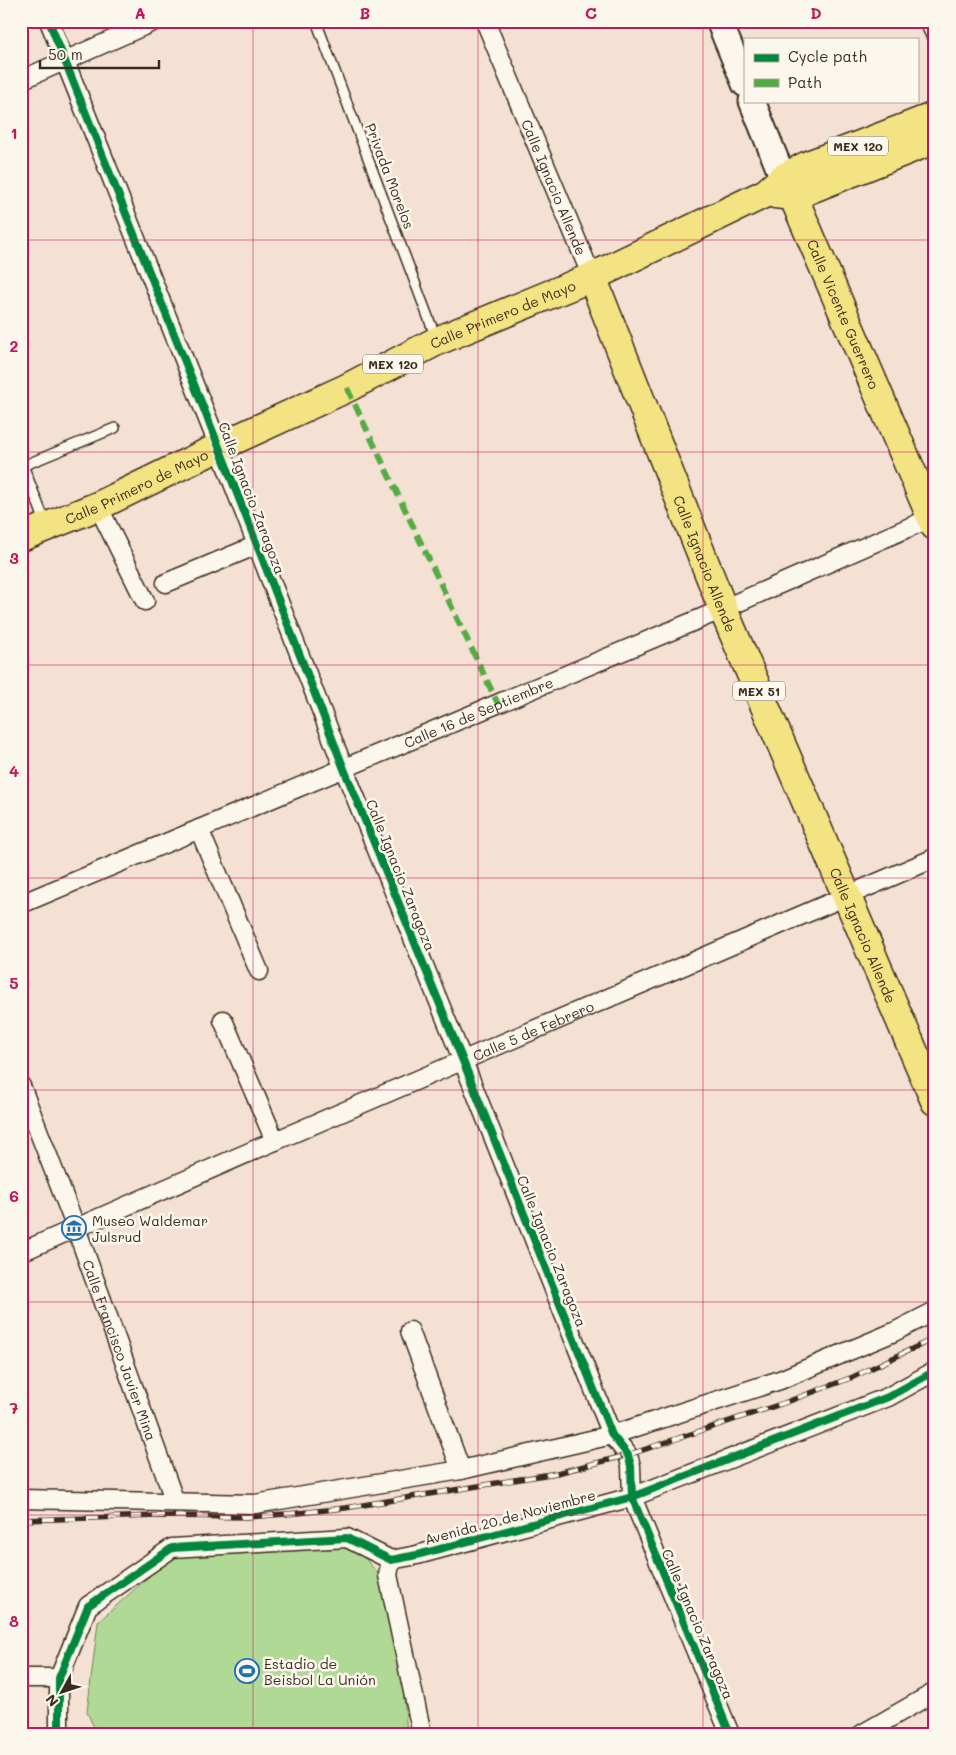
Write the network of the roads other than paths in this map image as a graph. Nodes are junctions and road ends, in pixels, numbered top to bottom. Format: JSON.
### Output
{"nodes":[{"id":1,"x":49,"y":21,"type":"edge"},
{"id":2,"x":155,"y":21,"type":"edge"},
{"id":3,"x":316,"y":21,"type":"edge"},
{"id":4,"x":485,"y":21,"type":"edge"},
{"id":5,"x":719,"y":21,"type":"edge"},
{"id":6,"x":929,"y":21,"type":"edge"},
{"id":7,"x":935,"y":34,"type":"edge"},
{"id":8,"x":64,"y":60,"type":"junction"},
{"id":9,"x":21,"y":80,"type":"edge"},
{"id":10,"x":744,"y":82,"type":"edge"},
{"id":11,"x":752,"y":102,"type":"edge"},
{"id":12,"x":935,"y":116,"type":"edge"},
{"id":13,"x":935,"y":138,"type":"edge"},
{"id":14,"x":781,"y":189,"type":"junction"},
{"id":15,"x":592,"y":277,"type":"junction"},
{"id":16,"x":438,"y":341,"type":"junction"},
{"id":17,"x":116,"y":428,"type":"dead end"},
{"id":18,"x":219,"y":447,"type":"junction"},
{"id":19,"x":98,"y":506,"type":"junction"},
{"id":20,"x":934,"y":520,"type":"edge"},
{"id":21,"x":47,"y":527,"type":"junction"},
{"id":22,"x":21,"y":537,"type":"edge"},
{"id":23,"x":257,"y":545,"type":"junction"},
{"id":24,"x":166,"y":583,"type":"dead end"},
{"id":25,"x":145,"y":600,"type":"dead end"},
{"id":26,"x":723,"y":609,"type":"junction"},
{"id":27,"x":344,"y":769,"type":"junction"},
{"id":28,"x":199,"y":829,"type":"junction"},
{"id":29,"x":935,"y":858,"type":"edge"},
{"id":30,"x":848,"y":896,"type":"junction"},
{"id":31,"x":21,"y":904,"type":"edge"},
{"id":32,"x":259,"y":972,"type":"dead end"},
{"id":33,"x":223,"y":1020,"type":"dead end"},
{"id":34,"x":463,"y":1061,"type":"junction"},
{"id":35,"x":21,"y":1086,"type":"edge"},
{"id":36,"x":935,"y":1101,"type":"edge"},
{"id":37,"x":275,"y":1141,"type":"junction"},
{"id":38,"x":76,"y":1228,"type":"junction"},
{"id":39,"x":21,"y":1252,"type":"edge"},
{"id":40,"x":935,"y":1311,"type":"edge"},
{"id":41,"x":410,"y":1331,"type":"dead end"},
{"id":42,"x":935,"y":1371,"type":"edge"},
{"id":43,"x":612,"y":1435,"type":"junction"},
{"id":44,"x":461,"y":1470,"type":"junction"},
{"id":45,"x":632,"y":1497,"type":"junction"},
{"id":46,"x":21,"y":1499,"type":"edge"},
{"id":47,"x":175,"y":1502,"type":"junction"},
{"id":48,"x":391,"y":1560,"type":"junction"},
{"id":49,"x":21,"y":1678,"type":"edge"},
{"id":50,"x":59,"y":1678,"type":"junction"},
{"id":51,"x":935,"y":1692,"type":"edge"},
{"id":52,"x":58,"y":1734,"type":"edge"},
{"id":53,"x":422,"y":1734,"type":"edge"},
{"id":54,"x":730,"y":1734,"type":"edge"},
{"id":55,"x":862,"y":1734,"type":"edge"}],
"edges":[{"from":1,"to":8,"type":"street","name":"Calle Ignacio Zaragoza"},
{"from":2,"to":8,"type":"street"},
{"from":3,"to":16,"type":"lane","name":"Privada Morelos"},
{"from":4,"to":15,"type":"street","name":"Calle Ignacio Allende"},
{"from":5,"to":10,"type":"street"},
{"from":6,"to":7,"type":"street"},
{"from":8,"to":9,"type":"street"},
{"from":8,"to":18,"type":"street","name":"Calle Ignacio Zaragoza"},
{"from":11,"to":14,"type":"street","name":"Calle Vicente Guerrero"},
{"from":12,"to":14,"type":"main road","name":"Calle Primero de Mayo","number":"MEX 120"},
{"from":13,"to":14,"type":"main road","name":"Calle Primero de Mayo","number":"MEX 120"},
{"from":14,"to":15,"type":"main road","name":"Calle Primero de Mayo","number":"MEX 120"},
{"from":14,"to":20,"type":"main road","name":"Calle Vicente Guerrero"},
{"from":15,"to":16,"type":"main road","name":"Calle Primero de Mayo","number":"MEX 120"},
{"from":15,"to":26,"type":"main road","name":"Calle Ignacio Allende","number":"MEX 51"},
{"from":16,"to":18,"type":"main road","name":"Calle Primero de Mayo","number":"MEX 120"},
{"from":17,"to":21,"type":"lane"},
{"from":18,"to":19,"type":"main road","name":"Calle Primero de Mayo","number":"MEX 120"},
{"from":18,"to":23,"type":"street","name":"Calle Ignacio Zaragoza"},
{"from":19,"to":21,"type":"main road","name":"Calle Primero de Mayo","number":"MEX 120"},
{"from":19,"to":25,"type":"street"},
{"from":20,"to":26,"type":"street","name":"Calle 16 de Septiembre"},
{"from":21,"to":22,"type":"main road","name":"Calle Primero de Mayo","number":"MEX 120"},
{"from":23,"to":24,"type":"street"},
{"from":23,"to":27,"type":"street","name":"Calle Ignacio Zaragoza"},
{"from":26,"to":27,"type":"street","name":"Calle 16 de Septiembre"},
{"from":26,"to":30,"type":"main road","name":"Calle Ignacio Allende","number":"MEX 51"},
{"from":27,"to":28,"type":"street","name":"Calle 16 de Septiembre"},
{"from":27,"to":34,"type":"street","name":"Calle Ignacio Zaragoza"},
{"from":28,"to":31,"type":"street","name":"Calle 16 de Septiembre"},
{"from":28,"to":32,"type":"street"},
{"from":29,"to":30,"type":"street","name":"Calle 5 de Febrero"},
{"from":30,"to":34,"type":"street","name":"Calle 5 de Febrero"},
{"from":30,"to":36,"type":"main road","name":"Calle Ignacio Allende","number":"MEX 51"},
{"from":33,"to":37,"type":"street"},
{"from":34,"to":37,"type":"street","name":"Calle 5 de Febrero"},
{"from":34,"to":43,"type":"street","name":"Calle Ignacio Zaragoza"},
{"from":35,"to":38,"type":"street","name":"Calle Francisco Javier Mina"},
{"from":37,"to":38,"type":"street","name":"Calle 5 de Febrero"},
{"from":38,"to":39,"type":"street","name":"Calle 5 de Febrero"},
{"from":38,"to":47,"type":"street","name":"Calle Francisco Javier Mina"},
{"from":40,"to":43,"type":"street"},
{"from":41,"to":44,"type":"street"},
{"from":42,"to":45,"type":"street","name":"Avenida 20 de Noviembre"},
{"from":43,"to":44,"type":"street"},
{"from":43,"to":45,"type":"street","name":"Calle Ignacio Zaragoza"},
{"from":44,"to":47,"type":"street"},
{"from":45,"to":48,"type":"street","name":"Avenida 20 de Noviembre"},
{"from":45,"to":54,"type":"street","name":"Calle Ignacio Zaragoza"},
{"from":46,"to":47,"type":"street"},
{"from":48,"to":50,"type":"street"},
{"from":48,"to":53,"type":"street"},
{"from":49,"to":50,"type":"street"},
{"from":50,"to":52,"type":"street"},
{"from":51,"to":55,"type":"street"}]}
